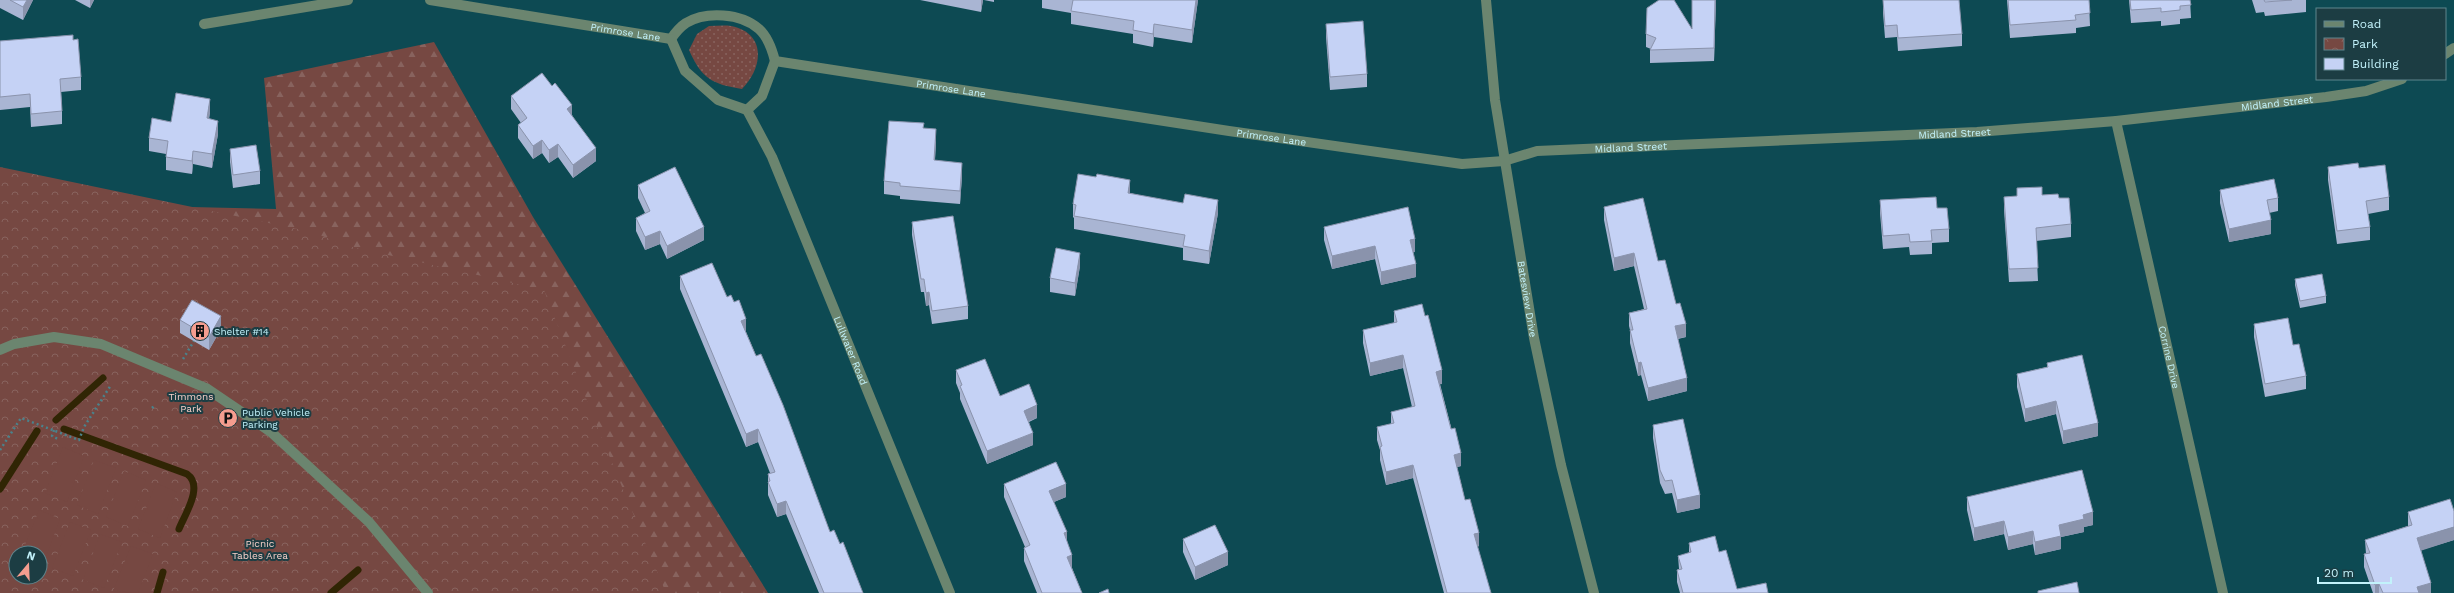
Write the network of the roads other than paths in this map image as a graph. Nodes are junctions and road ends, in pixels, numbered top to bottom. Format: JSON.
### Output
{"nodes":[{"id":1,"x":348,"y":0,"type":"edge"},
{"id":2,"x":430,"y":0,"type":"edge"},
{"id":3,"x":1486,"y":0,"type":"edge"},
{"id":4,"x":204,"y":24,"type":"dead end"},
{"id":5,"x":671,"y":38,"type":"junction"},
{"id":6,"x":775,"y":61,"type":"junction"},
{"id":7,"x":2399,"y":80,"type":"edge"},
{"id":8,"x":747,"y":110,"type":"junction"},
{"id":9,"x":2116,"y":122,"type":"junction"},
{"id":10,"x":1504,"y":161,"type":"junction"},
{"id":11,"x":0,"y":350,"type":"edge"},
{"id":12,"x":428,"y":593,"type":"edge"},
{"id":13,"x":950,"y":593,"type":"edge"},
{"id":14,"x":1594,"y":593,"type":"edge"},
{"id":15,"x":2224,"y":593,"type":"edge"}],
"edges":[{"from":1,"to":4,"type":"street"},
{"from":2,"to":5,"type":"street","name":"Primrose Lane"},
{"from":3,"to":10,"type":"street","name":"Batesview Drive"},
{"from":5,"to":6,"type":"street","name":"Primrose Lane"},
{"from":5,"to":8,"type":"street"},
{"from":6,"to":8,"type":"street"},
{"from":6,"to":10,"type":"street","name":"Primrose Lane"},
{"from":7,"to":9,"type":"street","name":"Midland Street"},
{"from":8,"to":13,"type":"street","name":"Lullwater Road"},
{"from":9,"to":10,"type":"street","name":"Midland Street"},
{"from":9,"to":15,"type":"street","name":"Corrine Drive"},
{"from":10,"to":14,"type":"street","name":"Batesview Drive"},
{"from":11,"to":12,"type":"street"}]}
